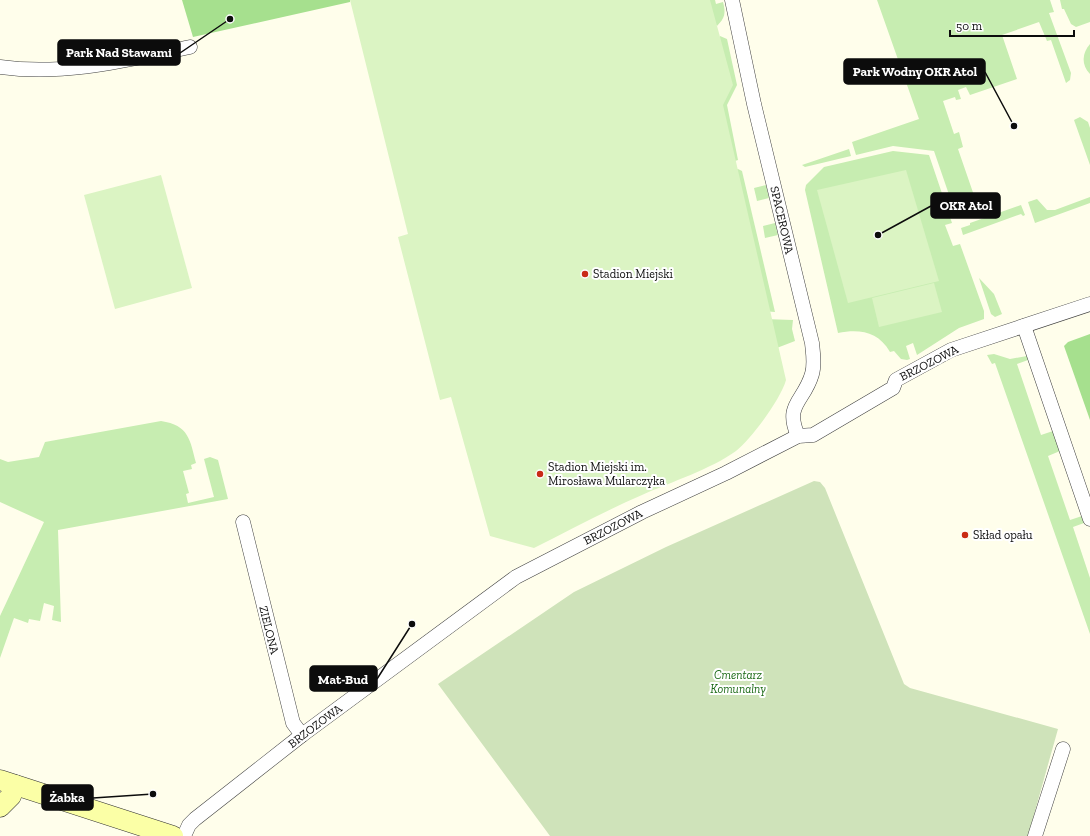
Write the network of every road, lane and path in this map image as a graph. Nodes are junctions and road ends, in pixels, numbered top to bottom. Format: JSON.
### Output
{"nodes":[{"id":1,"x":732,"y":0,"type":"edge"},
{"id":2,"x":190,"y":47,"type":"dead end"},
{"id":3,"x":0,"y":68,"type":"edge"},
{"id":4,"x":1090,"y":304,"type":"edge"},
{"id":5,"x":1024,"y":326,"type":"junction"},
{"id":6,"x":798,"y":436,"type":"junction"},
{"id":7,"x":1090,"y":519,"type":"edge"},
{"id":8,"x":243,"y":522,"type":"dead end"},
{"id":9,"x":302,"y":735,"type":"junction"},
{"id":10,"x":1063,"y":749,"type":"dead end"},
{"id":11,"x":8,"y":782,"type":"edge"},
{"id":12,"x":0,"y":807,"type":"edge"},
{"id":13,"x":173,"y":836,"type":"edge"},
{"id":14,"x":184,"y":836,"type":"edge"},
{"id":15,"x":1035,"y":836,"type":"edge"}],
"edges":[{"from":1,"to":6,"type":"street","name":"SPACEROWA"},
{"from":2,"to":3,"type":"street"},
{"from":4,"to":5,"type":"street","name":"BRZOZOWA"},
{"from":5,"to":6,"type":"street","name":"BRZOZOWA"},
{"from":5,"to":7,"type":"street"},
{"from":6,"to":9,"type":"street","name":"BRZOZOWA"},
{"from":8,"to":9,"type":"street","name":"ZIELONA"},
{"from":9,"to":14,"type":"street","name":"BRZOZOWA"},
{"from":10,"to":15,"type":"street"},
{"from":11,"to":12,"type":"main road"},
{"from":11,"to":13,"type":"main road"}]}
